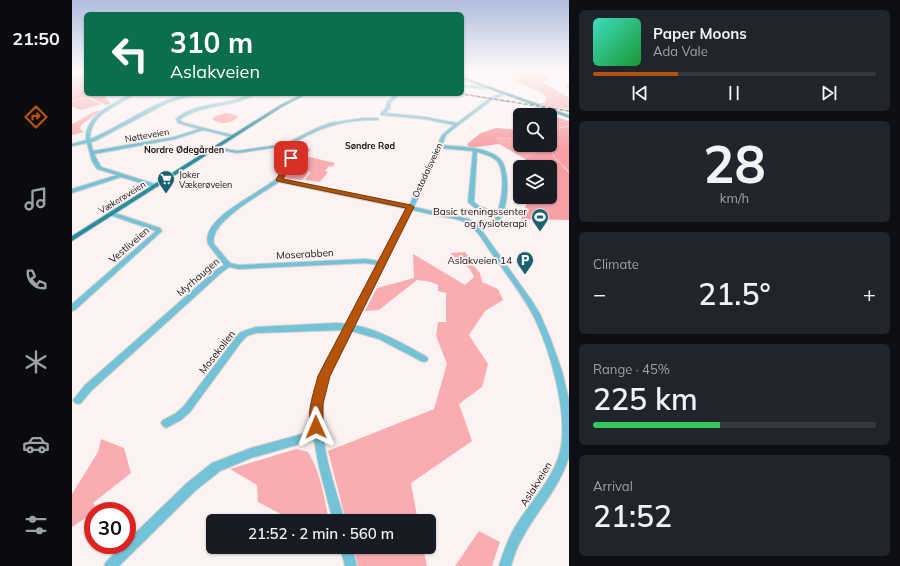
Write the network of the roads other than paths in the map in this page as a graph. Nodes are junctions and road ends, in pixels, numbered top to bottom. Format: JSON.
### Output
{"nodes":[{"id":1,"x":127,"y":97,"type":"edge"},
{"id":2,"x":184,"y":97,"type":"edge"},
{"id":3,"x":245,"y":97,"type":"edge"},
{"id":4,"x":298,"y":97,"type":"edge"},
{"id":5,"x":394,"y":97,"type":"edge"},
{"id":6,"x":493,"y":97,"type":"edge"},
{"id":7,"x":514,"y":97,"type":"edge"},
{"id":8,"x":569,"y":117,"type":"edge"},
{"id":9,"x":377,"y":119,"type":"dead end"},
{"id":10,"x":457,"y":124,"type":"junction"},
{"id":11,"x":203,"y":129,"type":"junction"},
{"id":12,"x":231,"y":136,"type":"dead end"},
{"id":13,"x":88,"y":142,"type":"junction"},
{"id":14,"x":72,"y":145,"type":"edge"},
{"id":15,"x":286,"y":146,"type":"junction"},
{"id":16,"x":438,"y":146,"type":"junction"},
{"id":17,"x":216,"y":148,"type":"junction"},
{"id":18,"x":475,"y":151,"type":"junction"},
{"id":19,"x":92,"y":153,"type":"junction"},
{"id":20,"x":119,"y":176,"type":"junction"},
{"id":21,"x":279,"y":180,"type":"junction"},
{"id":22,"x":156,"y":186,"type":"junction"},
{"id":23,"x":72,"y":191,"type":"edge"},
{"id":24,"x":411,"y":207,"type":"junction"},
{"id":25,"x":112,"y":214,"type":"junction"},
{"id":26,"x":499,"y":216,"type":"junction"},
{"id":27,"x":476,"y":227,"type":"junction"},
{"id":28,"x":72,"y":239,"type":"edge"},
{"id":29,"x":382,"y":263,"type":"junction"},
{"id":30,"x":228,"y":265,"type":"junction"},
{"id":31,"x":72,"y":308,"type":"edge"},
{"id":32,"x":349,"y":327,"type":"junction"},
{"id":33,"x":424,"y":359,"type":"dead end"},
{"id":34,"x":78,"y":400,"type":"dead end"},
{"id":35,"x":166,"y":423,"type":"dead end"},
{"id":36,"x":317,"y":434,"type":"junction"},
{"id":37,"x":337,"y":514,"type":"edge"},
{"id":38,"x":348,"y":554,"type":"edge"},
{"id":39,"x":110,"y":566,"type":"edge"},
{"id":40,"x":351,"y":566,"type":"edge"},
{"id":41,"x":505,"y":566,"type":"edge"}],
"edges":[{"from":1,"to":13,"type":"street"},
{"from":2,"to":13,"type":"street"},
{"from":3,"to":11,"type":"street"},
{"from":4,"to":17,"type":"main road","name":"Vækerøveien"},
{"from":5,"to":10,"type":"street"},
{"from":6,"to":10,"type":"street","name":"Ostadalsveien"},
{"from":7,"to":8,"type":"main road"},
{"from":9,"to":15,"type":"street"},
{"from":10,"to":16,"type":"street","name":"Ostadalsveien"},
{"from":11,"to":12,"type":"street"},
{"from":11,"to":19,"type":"street","name":"Nøtteveien"},
{"from":13,"to":14,"type":"street"},
{"from":13,"to":19,"type":"street"},
{"from":15,"to":17,"type":"street"},
{"from":15,"to":21,"type":"street","name":"Myrhaugen"},
{"from":16,"to":18,"type":"street"},
{"from":16,"to":24,"type":"street","name":"Ostadalsveien"},
{"from":17,"to":22,"type":"main road","name":"Vækerøveien"},
{"from":18,"to":26,"type":"street"},
{"from":18,"to":26,"type":"street"},
{"from":19,"to":20,"type":"street"},
{"from":20,"to":22,"type":"street"},
{"from":20,"to":23,"type":"street"},
{"from":21,"to":24,"type":"street","name":"Aslakveien"},
{"from":21,"to":30,"type":"street","name":"Myrhaugen"},
{"from":22,"to":25,"type":"main road","name":"Vækerøveien"},
{"from":24,"to":27,"type":"street","name":"Aslakveien"},
{"from":24,"to":29,"type":"street","name":"Ostadalsveien"},
{"from":25,"to":28,"type":"main road","name":"Vækerøveien"},
{"from":25,"to":31,"type":"street","name":"Vestliveien"},
{"from":26,"to":27,"type":"street"},
{"from":27,"to":41,"type":"street","name":"Aslakveien"},
{"from":29,"to":30,"type":"street","name":"Moserabben"},
{"from":29,"to":32,"type":"street","name":"Ostadalsveien"},
{"from":30,"to":34,"type":"street","name":"Myrhaugen"},
{"from":32,"to":33,"type":"street"},
{"from":32,"to":35,"type":"street","name":"Mosekollen"},
{"from":32,"to":36,"type":"street","name":"Ostadalsveien"},
{"from":36,"to":37,"type":"street","name":"Ostadalsveien"},
{"from":36,"to":39,"type":"street"},
{"from":38,"to":40,"type":"street"}]}
